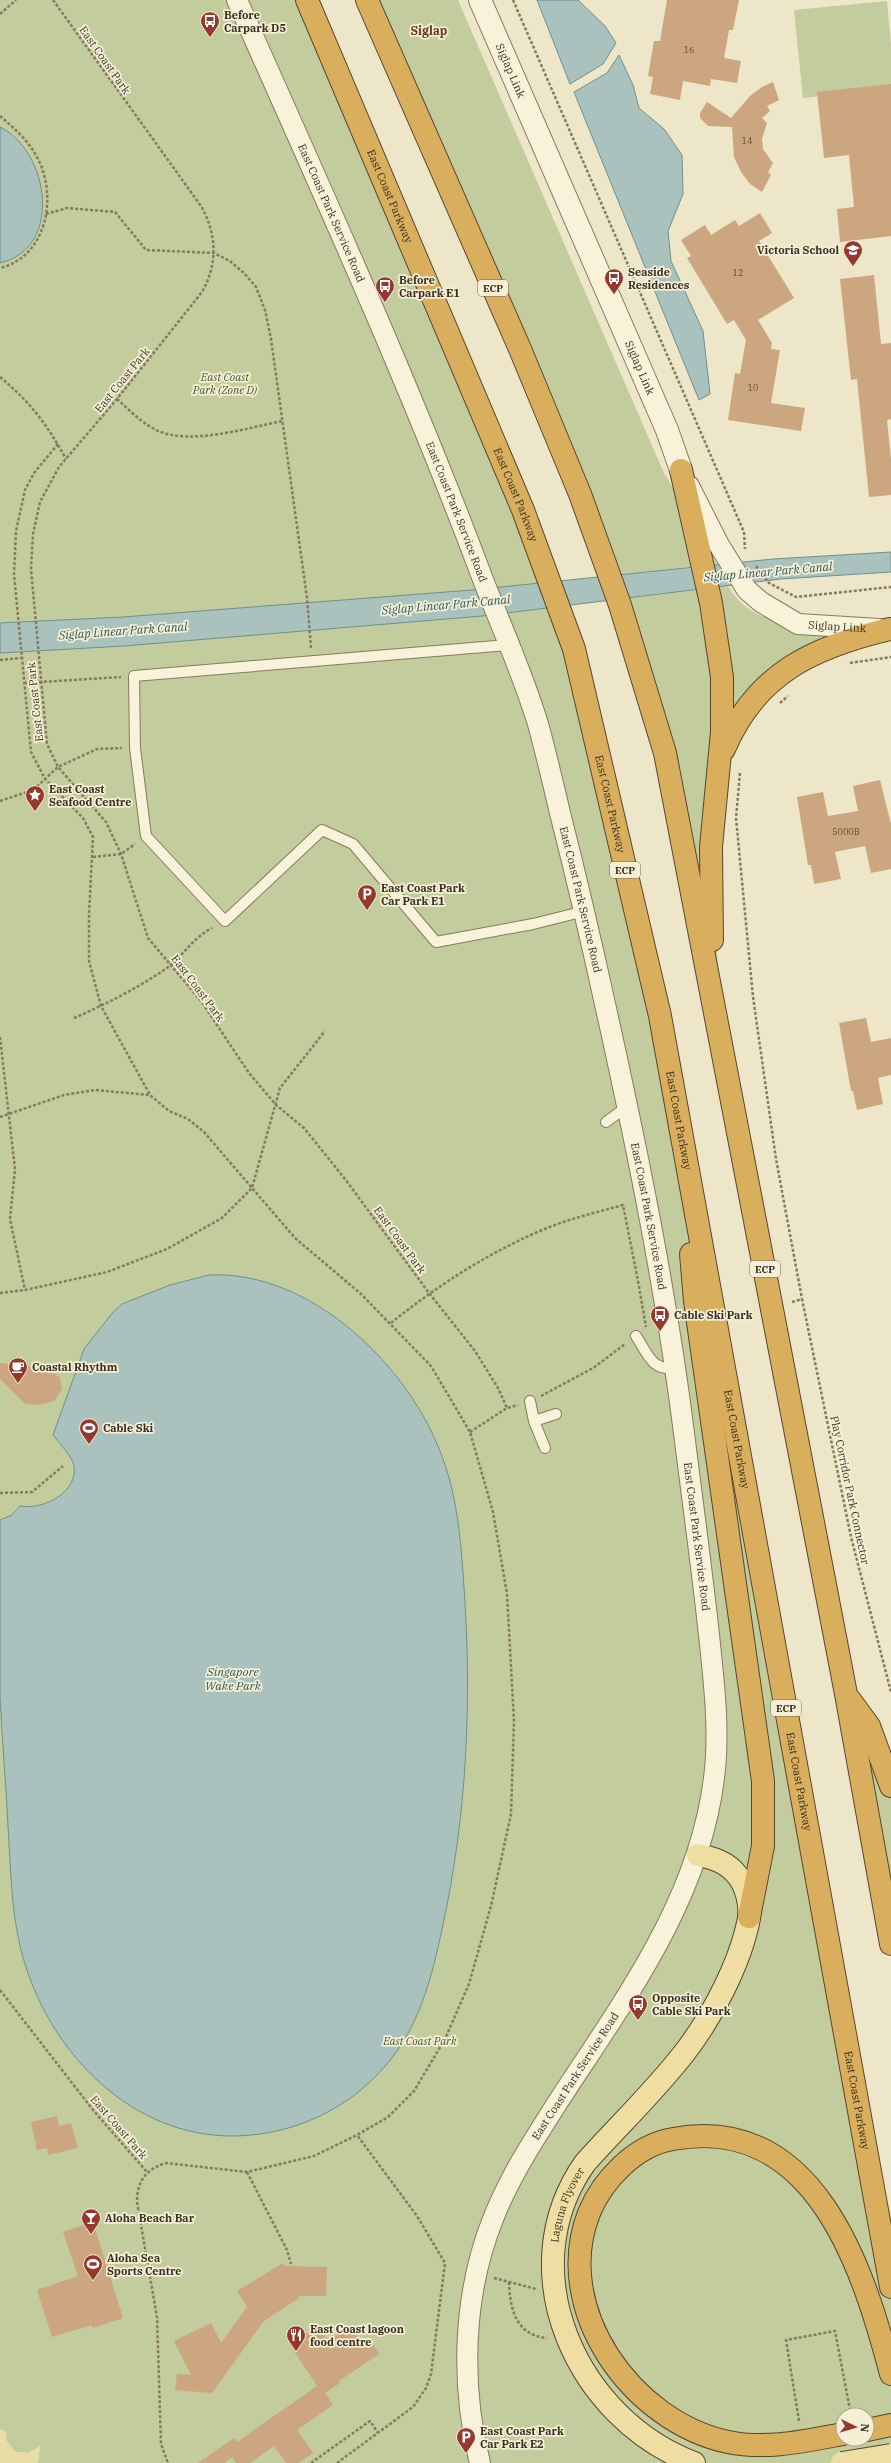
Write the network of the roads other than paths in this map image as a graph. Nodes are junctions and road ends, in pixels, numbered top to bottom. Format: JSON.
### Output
{"nodes":[{"id":1,"x":237,"y":0,"type":"edge"},
{"id":2,"x":307,"y":0,"type":"edge"},
{"id":3,"x":367,"y":0,"type":"edge"},
{"id":4,"x":480,"y":0,"type":"edge"},
{"id":5,"x":681,"y":470,"type":"joint"},
{"id":6,"x":710,"y":549,"type":"junction"},
{"id":7,"x":890,"y":629,"type":"edge"},
{"id":8,"x":508,"y":645,"type":"junction"},
{"id":9,"x":717,"y":765,"type":"junction"},
{"id":10,"x":585,"y":911,"type":"junction"},
{"id":11,"x":713,"y":998,"type":"junction"},
{"id":12,"x":628,"y":1106,"type":"junction"},
{"id":13,"x":606,"y":1122,"type":"dead end"},
{"id":14,"x":681,"y":1130,"type":"junction"},
{"id":15,"x":636,"y":1336,"type":"road end"},
{"id":16,"x":676,"y":1368,"type":"junction"},
{"id":17,"x":530,"y":1401,"type":"road end"},
{"id":18,"x":556,"y":1414,"type":"dead end"},
{"id":19,"x":534,"y":1421,"type":"junction"},
{"id":20,"x":545,"y":1448,"type":"dead end"},
{"id":21,"x":846,"y":1694,"type":"junction"},
{"id":22,"x":891,"y":1786,"type":"edge"},
{"id":23,"x":698,"y":1855,"type":"junction"},
{"id":24,"x":749,"y":1917,"type":"junction"},
{"id":25,"x":891,"y":1944,"type":"edge"},
{"id":26,"x":891,"y":2287,"type":"edge"},
{"id":27,"x":891,"y":2374,"type":"edge"},
{"id":28,"x":891,"y":2425,"type":"edge"},
{"id":29,"x":875,"y":2428,"type":"edge"},
{"id":30,"x":835,"y":2434,"type":"edge"},
{"id":31,"x":891,"y":2455,"type":"edge"},
{"id":32,"x":480,"y":2463,"type":"edge"},
{"id":33,"x":694,"y":2463,"type":"edge"},
{"id":34,"x":842,"y":2463,"type":"edge"}],
"edges":[{"from":1,"to":8,"type":"street","name":"East Coast Park Service Road"},
{"from":2,"to":14,"type":"highway","name":"East Coast Parkway","number":"ECP"},
{"from":3,"to":11,"type":"highway","number":"ECP"},
{"from":4,"to":5,"type":"street","name":"Siglap Link"},
{"from":5,"to":6,"type":"highway"},
{"from":6,"to":7,"type":"street","name":"Siglap Link"},
{"from":6,"to":9,"type":"highway"},
{"from":7,"to":9,"type":"highway"},
{"from":8,"to":10,"type":"street","name":"East Coast Park Service Road"},
{"from":8,"to":10,"type":"lane"},
{"from":9,"to":11,"type":"highway"},
{"from":10,"to":12,"type":"street","name":"East Coast Park Service Road"},
{"from":11,"to":21,"type":"highway","number":"ECP"},
{"from":12,"to":13,"type":"lane"},
{"from":12,"to":16,"type":"street","name":"East Coast Park Service Road"},
{"from":14,"to":24,"type":"highway"},
{"from":14,"to":26,"type":"highway","name":"East Coast Parkway","number":"ECP"},
{"from":15,"to":16,"type":"lane"},
{"from":16,"to":23,"type":"street","name":"East Coast Park Service Road"},
{"from":17,"to":19,"type":"lane"},
{"from":18,"to":19,"type":"lane"},
{"from":19,"to":20,"type":"lane"},
{"from":21,"to":22,"type":"highway"},
{"from":21,"to":25,"type":"highway","number":"ECP"},
{"from":23,"to":24,"type":"main road"},
{"from":23,"to":32,"type":"street","name":"East Coast Park Service Road"},
{"from":24,"to":33,"type":"main road","name":"Laguna Flyover"},
{"from":27,"to":30,"type":"highway"},
{"from":28,"to":29,"type":"highway"},
{"from":31,"to":34,"type":"main road","bridge":true}]}
